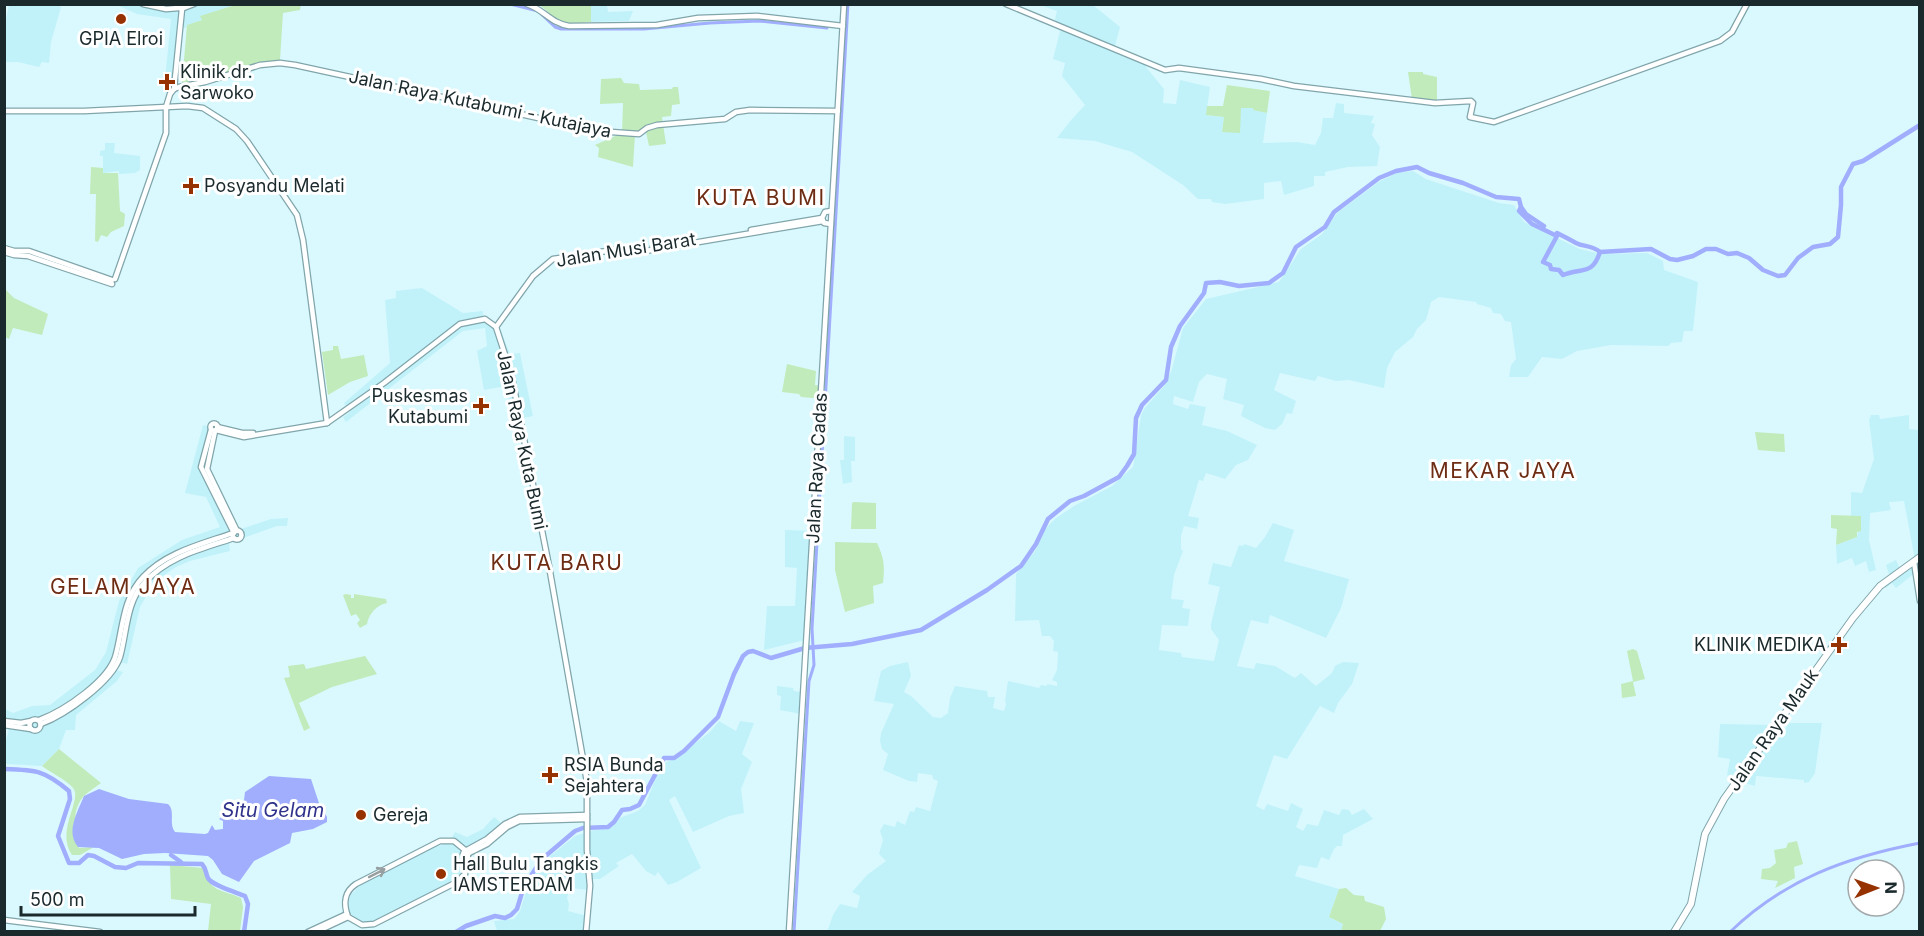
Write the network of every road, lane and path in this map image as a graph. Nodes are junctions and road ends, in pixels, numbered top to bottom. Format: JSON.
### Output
{"nodes":[{"id":1,"x":143,"y":4,"type":"edge"},
{"id":2,"x":194,"y":4,"type":"edge"},
{"id":3,"x":527,"y":4,"type":"edge"},
{"id":4,"x":844,"y":4,"type":"edge"},
{"id":5,"x":1006,"y":4,"type":"edge"},
{"id":6,"x":1747,"y":4,"type":"edge"},
{"id":7,"x":181,"y":7,"type":"edge"},
{"id":8,"x":843,"y":26,"type":"junction"},
{"id":9,"x":174,"y":86,"type":"junction"},
{"id":10,"x":167,"y":106,"type":"junction"},
{"id":11,"x":4,"y":111,"type":"edge"},
{"id":12,"x":837,"y":111,"type":"junction"},
{"id":13,"x":831,"y":211,"type":"junction"},
{"id":14,"x":822,"y":219,"type":"junction"},
{"id":15,"x":831,"y":224,"type":"junction"},
{"id":16,"x":4,"y":250,"type":"edge"},
{"id":17,"x":496,"y":327,"type":"junction"},
{"id":18,"x":328,"y":422,"type":"junction"},
{"id":19,"x":1917,"y":560,"type":"edge"},
{"id":20,"x":1920,"y":601,"type":"edge"},
{"id":21,"x":31,"y":721,"type":"junction"},
{"id":22,"x":40,"y":722,"type":"junction"},
{"id":23,"x":4,"y":723,"type":"edge"},
{"id":24,"x":31,"y":729,"type":"junction"},
{"id":25,"x":587,"y":819,"type":"junction"},
{"id":26,"x":467,"y":852,"type":"junction"},
{"id":27,"x":347,"y":915,"type":"junction"},
{"id":28,"x":4,"y":920,"type":"edge"},
{"id":29,"x":100,"y":932,"type":"edge"},
{"id":30,"x":308,"y":932,"type":"edge"},
{"id":31,"x":316,"y":932,"type":"edge"},
{"id":32,"x":586,"y":932,"type":"edge"},
{"id":33,"x":789,"y":932,"type":"edge"},
{"id":34,"x":1674,"y":932,"type":"edge"}],
"edges":[{"from":1,"to":7,"type":"street"},
{"from":2,"to":7,"type":"street"},
{"from":3,"to":8,"type":"street"},
{"from":4,"to":8,"type":"street","name":"Jalan Raya Cadas"},
{"from":5,"to":6,"type":"street"},
{"from":7,"to":9,"type":"street"},
{"from":8,"to":12,"type":"street","name":"Jalan Raya Cadas"},
{"from":9,"to":10,"type":"street"},
{"from":9,"to":12,"type":"street","name":"Jalan Raya Kutabumi - Kutajaya"},
{"from":10,"to":11,"type":"street"},
{"from":10,"to":16,"type":"street"},
{"from":10,"to":18,"type":"street"},
{"from":12,"to":13,"type":"street","name":"Jalan Raya Cadas"},
{"from":13,"to":14,"type":"street","name":"Jalan Musi Barat"},
{"from":13,"to":15,"type":"street","name":"Jalan Raya Cadas"},
{"from":14,"to":15,"type":"street"},
{"from":14,"to":17,"type":"street","name":"Jalan Musi Barat"},
{"from":15,"to":33,"type":"street","name":"Jalan Raya Cadas"},
{"from":17,"to":18,"type":"street","name":"Jalan Raya Kuta Bumi"},
{"from":17,"to":25,"type":"street","name":"Jalan Raya Kuta Bumi"},
{"from":18,"to":22,"type":"street"},
{"from":19,"to":20,"type":"street"},
{"from":19,"to":34,"type":"main road","name":"Jalan Raya Mauk"},
{"from":21,"to":22,"type":"street"},
{"from":21,"to":23,"type":"street"},
{"from":21,"to":24,"type":"street"},
{"from":22,"to":24,"type":"street"},
{"from":23,"to":24,"type":"street"},
{"from":25,"to":26,"type":"street"},
{"from":25,"to":32,"type":"street","name":"Jalan Raya Kuta Bumi"},
{"from":26,"to":27,"type":"street"},
{"from":27,"to":26,"type":"street","one_way":true},
{"from":27,"to":30,"type":"street"},
{"from":27,"to":31,"type":"street"},
{"from":28,"to":29,"type":"street"}]}
